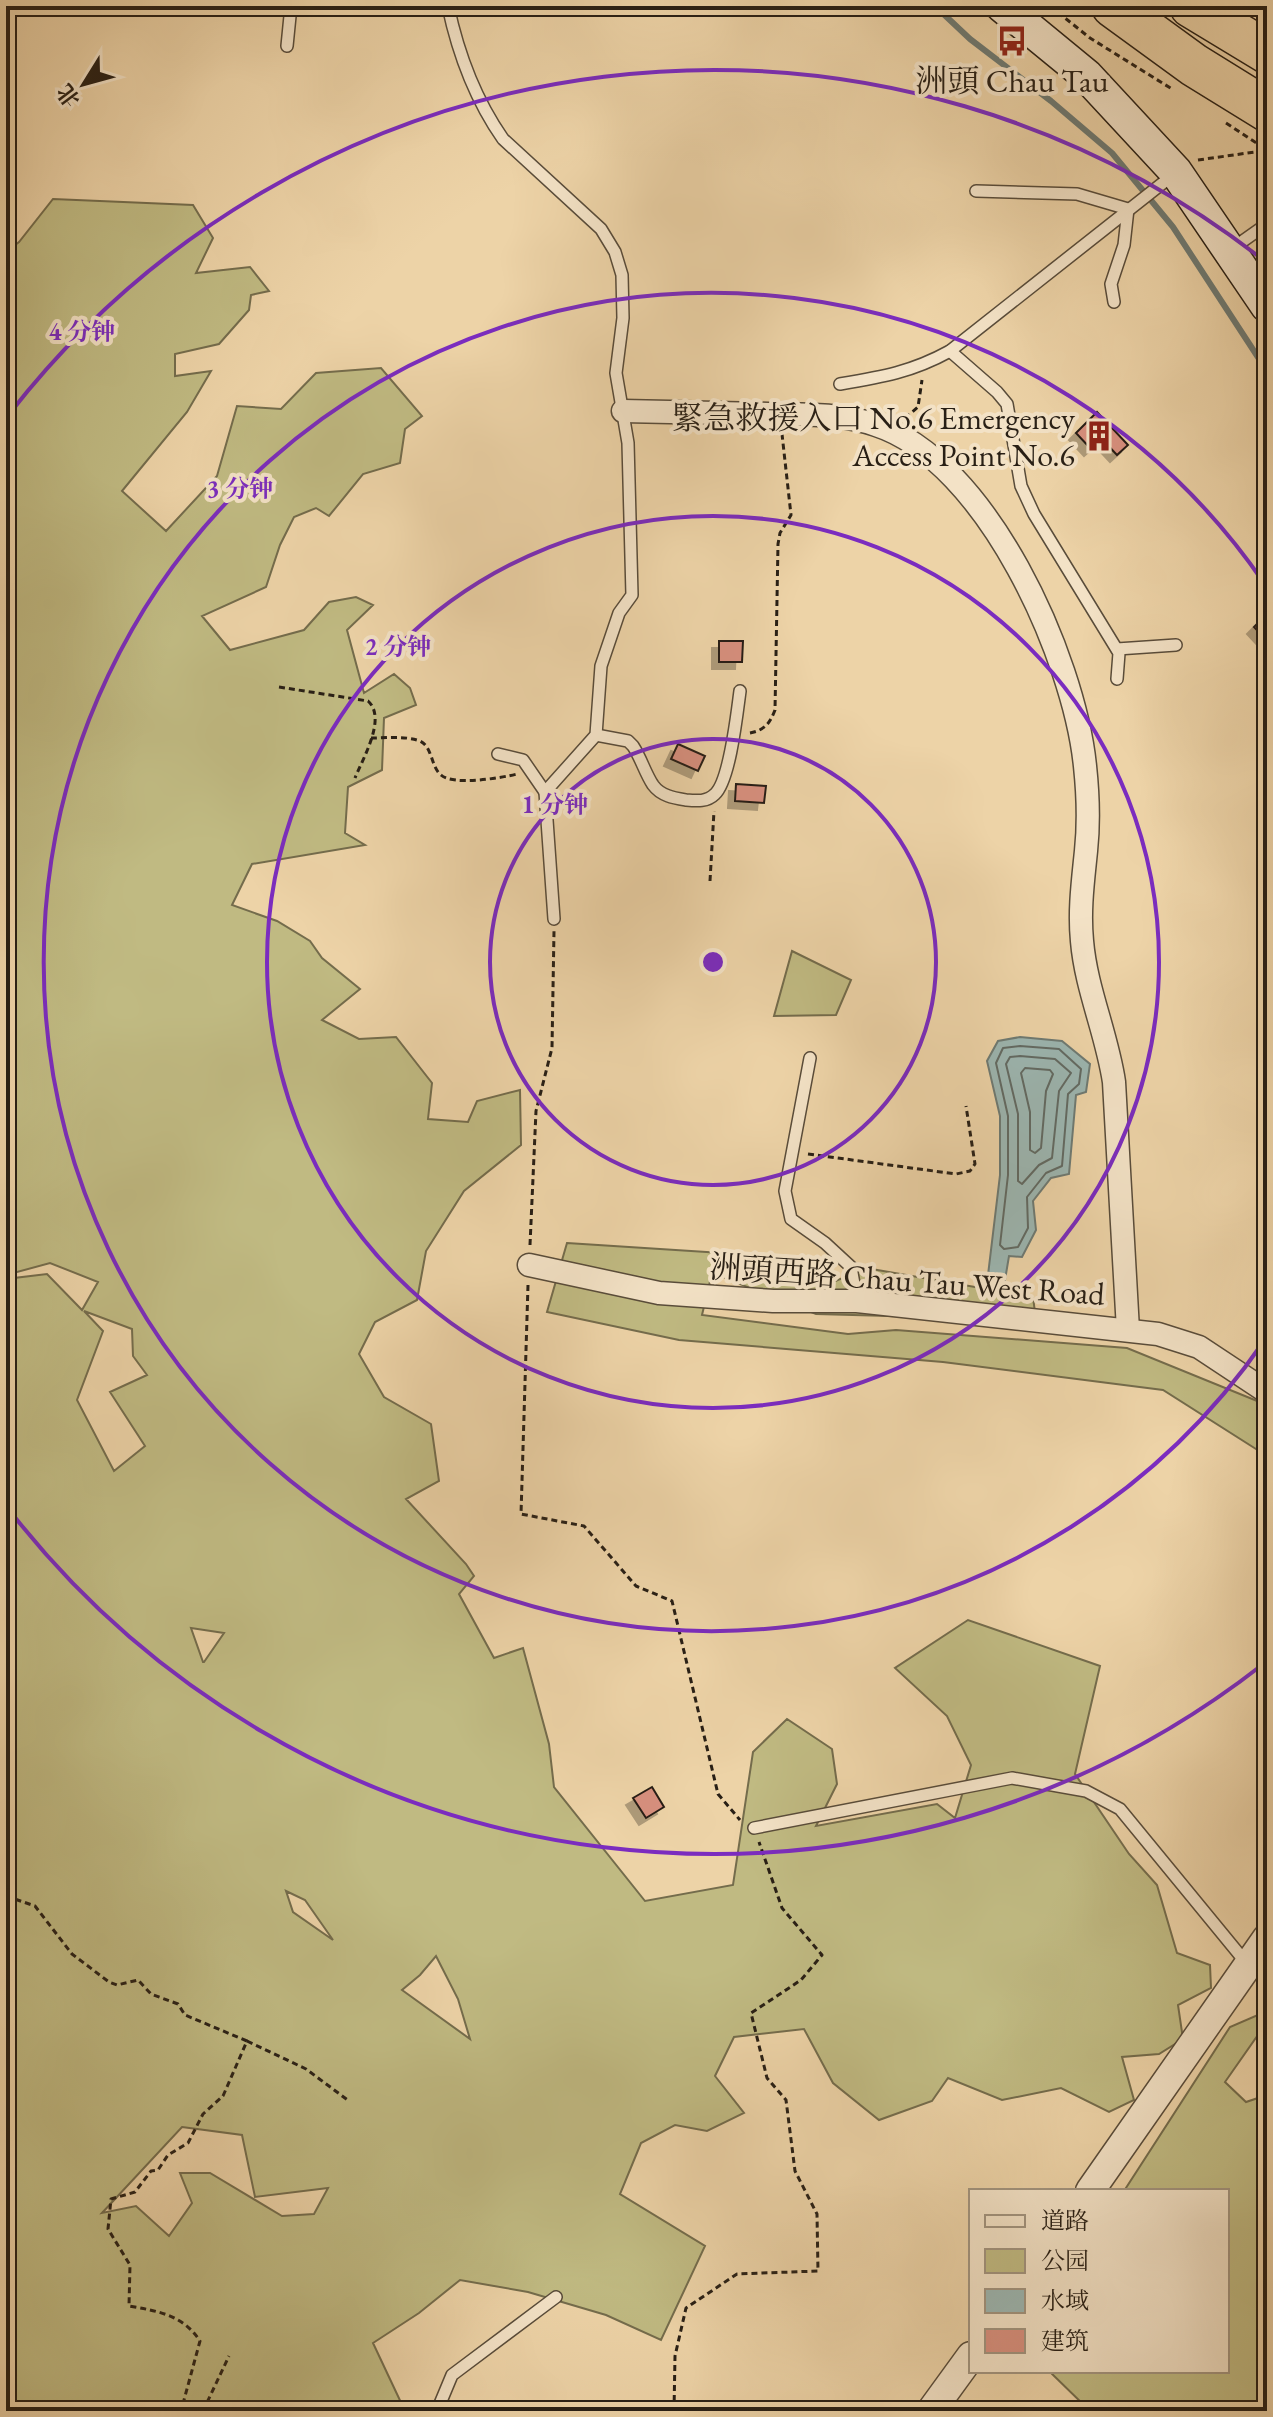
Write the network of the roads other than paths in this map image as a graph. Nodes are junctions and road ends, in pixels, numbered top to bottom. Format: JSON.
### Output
{"nodes":[{"id":1,"x":291,"y":6,"type":"edge"},
{"id":2,"x":448,"y":6,"type":"edge"},
{"id":3,"x":1002,"y":6,"type":"edge"},
{"id":4,"x":1113,"y":6,"type":"edge"},
{"id":5,"x":1130,"y":6,"type":"edge"},
{"id":6,"x":1191,"y":6,"type":"edge"},
{"id":7,"x":1239,"y":6,"type":"edge"},
{"id":8,"x":1267,"y":19,"type":"edge"},
{"id":9,"x":287,"y":46,"type":"dead end"},
{"id":10,"x":1267,"y":52,"type":"edge"},
{"id":11,"x":1267,"y":88,"type":"edge"},
{"id":12,"x":1267,"y":110,"type":"edge"},
{"id":13,"x":1181,"y":167,"type":"junction"},
{"id":14,"x":976,"y":191,"type":"dead end"},
{"id":15,"x":1128,"y":209,"type":"junction"},
{"id":16,"x":1267,"y":224,"type":"edge"},
{"id":17,"x":1229,"y":250,"type":"junction"},
{"id":18,"x":1114,"y":302,"type":"dead end"},
{"id":19,"x":1267,"y":306,"type":"edge"},
{"id":20,"x":950,"y":351,"type":"junction"},
{"id":21,"x":840,"y":384,"type":"dead end"},
{"id":22,"x":623,"y":411,"type":"junction"},
{"id":23,"x":1176,"y":645,"type":"dead end"},
{"id":24,"x":1117,"y":649,"type":"junction"},
{"id":25,"x":1117,"y":679,"type":"dead end"},
{"id":26,"x":740,"y":691,"type":"dead end"},
{"id":27,"x":596,"y":735,"type":"junction"},
{"id":28,"x":498,"y":754,"type":"dead end"},
{"id":29,"x":545,"y":792,"type":"junction"},
{"id":30,"x":554,"y":919,"type":"road end"},
{"id":31,"x":810,"y":1058,"type":"dead end"},
{"id":32,"x":529,"y":1265,"type":"road end"},
{"id":33,"x":857,"y":1301,"type":"junction"},
{"id":34,"x":1128,"y":1330,"type":"junction"},
{"id":35,"x":1267,"y":1392,"type":"edge"},
{"id":36,"x":754,"y":1828,"type":"road end"},
{"id":37,"x":1267,"y":1939,"type":"edge"},
{"id":38,"x":1248,"y":1965,"type":"junction"},
{"id":39,"x":1091,"y":2189,"type":"edge"},
{"id":40,"x":556,"y":2297,"type":"dead end"},
{"id":41,"x":969,"y":2359,"type":"edge"},
{"id":42,"x":437,"y":2411,"type":"edge"},
{"id":43,"x":931,"y":2411,"type":"edge"}],
"edges":[{"from":1,"to":9,"type":"lane"},
{"from":2,"to":22,"type":"lane"},
{"from":3,"to":13,"type":"main road"},
{"from":4,"to":12,"type":"highway"},
{"from":5,"to":11,"type":"highway"},
{"from":6,"to":10,"type":"highway"},
{"from":7,"to":8,"type":"highway"},
{"from":13,"to":15,"type":"lane"},
{"from":13,"to":17,"type":"main road"},
{"from":14,"to":15,"type":"lane"},
{"from":15,"to":18,"type":"lane"},
{"from":15,"to":20,"type":"lane"},
{"from":16,"to":17,"type":"lane"},
{"from":17,"to":19,"type":"main road"},
{"from":20,"to":21,"type":"lane"},
{"from":20,"to":24,"type":"lane"},
{"from":22,"to":27,"type":"lane"},
{"from":22,"to":34,"type":"street"},
{"from":23,"to":24,"type":"lane"},
{"from":24,"to":25,"type":"lane"},
{"from":26,"to":27,"type":"lane"},
{"from":27,"to":29,"type":"lane"},
{"from":28,"to":29,"type":"lane"},
{"from":29,"to":30,"type":"lane"},
{"from":31,"to":33,"type":"lane"},
{"from":32,"to":33,"type":"street","name":"洲頭西路 Chau Tau West Road"},
{"from":33,"to":34,"type":"street","name":"洲頭西路 Chau Tau West Road"},
{"from":34,"to":35,"type":"street","name":"洲頭西路 Chau Tau West Road"},
{"from":36,"to":38,"type":"lane"},
{"from":37,"to":38,"type":"street"},
{"from":38,"to":39,"type":"street"},
{"from":40,"to":42,"type":"lane"},
{"from":41,"to":43,"type":"street"}]}
